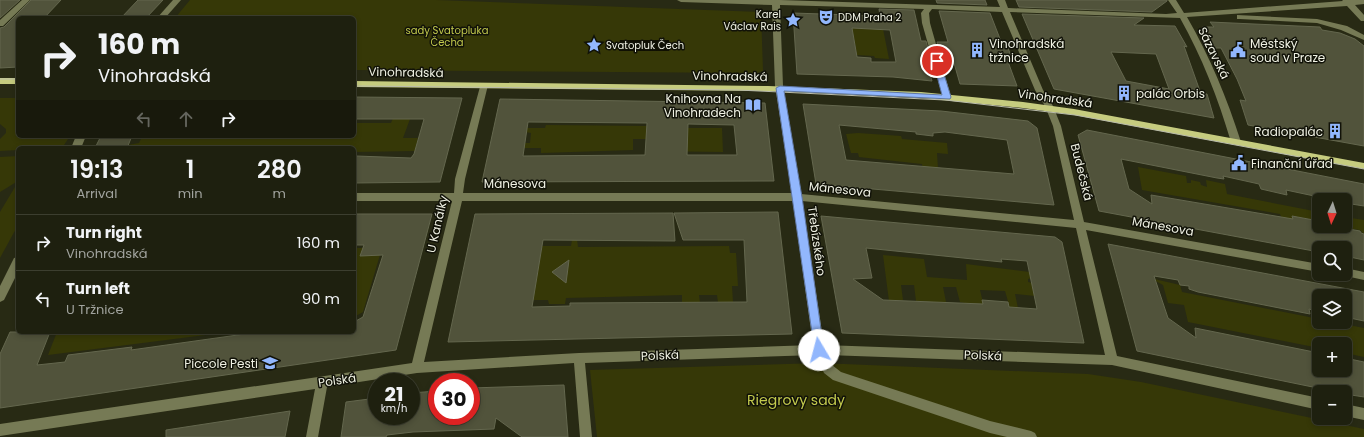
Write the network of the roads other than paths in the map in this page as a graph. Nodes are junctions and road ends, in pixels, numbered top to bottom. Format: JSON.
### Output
{"nodes":[{"id":1,"x":26,"y":0,"type":"edge"},
{"id":2,"x":177,"y":0,"type":"edge"},
{"id":3,"x":681,"y":0,"type":"edge"},
{"id":4,"x":1001,"y":0,"type":"edge"},
{"id":5,"x":1172,"y":0,"type":"edge"},
{"id":6,"x":1348,"y":1,"type":"edge"},
{"id":7,"x":776,"y":2,"type":"edge"},
{"id":8,"x":1364,"y":2,"type":"edge"},
{"id":9,"x":929,"y":8,"type":"junction"},
{"id":10,"x":1005,"y":10,"type":"junction"},
{"id":11,"x":1218,"y":14,"type":"junction"},
{"id":12,"x":163,"y":16,"type":"edge"},
{"id":13,"x":1182,"y":16,"type":"junction"},
{"id":14,"x":1364,"y":19,"type":"edge"},
{"id":15,"x":0,"y":24,"type":"edge"},
{"id":16,"x":1364,"y":38,"type":"edge"},
{"id":17,"x":0,"y":81,"type":"edge"},
{"id":18,"x":16,"y":81,"type":"edge"},
{"id":19,"x":356,"y":84,"type":"edge"},
{"id":20,"x":484,"y":86,"type":"junction"},
{"id":21,"x":780,"y":88,"type":"junction"},
{"id":22,"x":947,"y":97,"type":"junction"},
{"id":23,"x":1050,"y":108,"type":"junction"},
{"id":24,"x":1236,"y":142,"type":"junction"},
{"id":25,"x":1364,"y":166,"type":"edge"},
{"id":26,"x":356,"y":197,"type":"edge"},
{"id":27,"x":458,"y":197,"type":"junction"},
{"id":28,"x":797,"y":197,"type":"junction"},
{"id":29,"x":1082,"y":224,"type":"junction"},
{"id":30,"x":16,"y":264,"type":"edge"},
{"id":31,"x":1312,"y":267,"type":"edge"},
{"id":32,"x":1352,"y":273,"type":"edge"},
{"id":33,"x":1364,"y":276,"type":"edge"},
{"id":34,"x":3,"y":284,"type":"edge"},
{"id":35,"x":0,"y":297,"type":"edge"},
{"id":36,"x":819,"y":350,"type":"junction"},
{"id":37,"x":579,"y":358,"type":"junction"},
{"id":38,"x":1112,"y":360,"type":"junction"},
{"id":39,"x":417,"y":368,"type":"junction"},
{"id":40,"x":322,"y":382,"type":"junction"},
{"id":41,"x":1312,"y":403,"type":"edge"},
{"id":42,"x":1352,"y":411,"type":"edge"},
{"id":43,"x":1364,"y":414,"type":"edge"},
{"id":44,"x":0,"y":430,"type":"edge"},
{"id":45,"x":991,"y":432,"type":"edge"},
{"id":46,"x":312,"y":437,"type":"edge"},
{"id":47,"x":586,"y":437,"type":"edge"},
{"id":48,"x":1031,"y":437,"type":"edge"}],
"edges":[{"from":1,"to":15,"type":"street"},
{"from":2,"to":12,"type":"street"},
{"from":3,"to":7,"type":"street"},
{"from":4,"to":10,"type":"street","name":"Budečská"},
{"from":5,"to":13,"type":"street","name":"Sázavská"},
{"from":6,"to":8,"type":"street"},
{"from":6,"to":11,"type":"street"},
{"from":6,"to":14,"type":"street"},
{"from":7,"to":9,"type":"street"},
{"from":7,"to":21,"type":"street","name":"Třebízského"},
{"from":9,"to":10,"type":"street"},
{"from":9,"to":22,"type":"street"},
{"from":10,"to":13,"type":"street"},
{"from":10,"to":23,"type":"street","name":"Budečská"},
{"from":11,"to":13,"type":"street"},
{"from":11,"to":16,"type":"street"},
{"from":13,"to":24,"type":"street","name":"Sázavská"},
{"from":17,"to":18,"type":"main road"},
{"from":19,"to":20,"type":"main road","name":"Vinohradská"},
{"from":20,"to":21,"type":"main road","name":"Vinohradská"},
{"from":20,"to":27,"type":"street","name":"U Kanálky"},
{"from":21,"to":22,"type":"main road","name":"Vinohradská"},
{"from":21,"to":28,"type":"street","name":"Třebízského"},
{"from":22,"to":23,"type":"main road","name":"Vinohradská"},
{"from":23,"to":24,"type":"main road","name":"Vinohradská"},
{"from":23,"to":29,"type":"street","name":"Budečská"},
{"from":24,"to":25,"type":"main road","name":"Vinohradská"},
{"from":26,"to":27,"type":"street","name":"Mánesova"},
{"from":27,"to":28,"type":"street","name":"Mánesova"},
{"from":27,"to":39,"type":"street","name":"U Kanálky"},
{"from":28,"to":29,"type":"street","name":"Mánesova"},
{"from":28,"to":36,"type":"street","name":"Třebízského"},
{"from":29,"to":31,"type":"street","name":"Mánesova"},
{"from":29,"to":38,"type":"street","name":"Budečská"},
{"from":30,"to":34,"type":"street"},
{"from":32,"to":33,"type":"street"},
{"from":34,"to":35,"type":"street"},
{"from":36,"to":37,"type":"street","name":"Polská"},
{"from":36,"to":38,"type":"street","name":"Polská"},
{"from":36,"to":45,"type":"street","name":"Třebízského"},
{"from":37,"to":39,"type":"street","name":"Polská"},
{"from":37,"to":47,"type":"street"},
{"from":38,"to":41,"type":"street","name":"Polská"},
{"from":39,"to":40,"type":"street","name":"Polská"},
{"from":40,"to":44,"type":"street","name":"Polská"},
{"from":40,"to":46,"type":"street"},
{"from":42,"to":43,"type":"street"},
{"from":45,"to":48,"type":"street","name":"Třebízského"}]}
